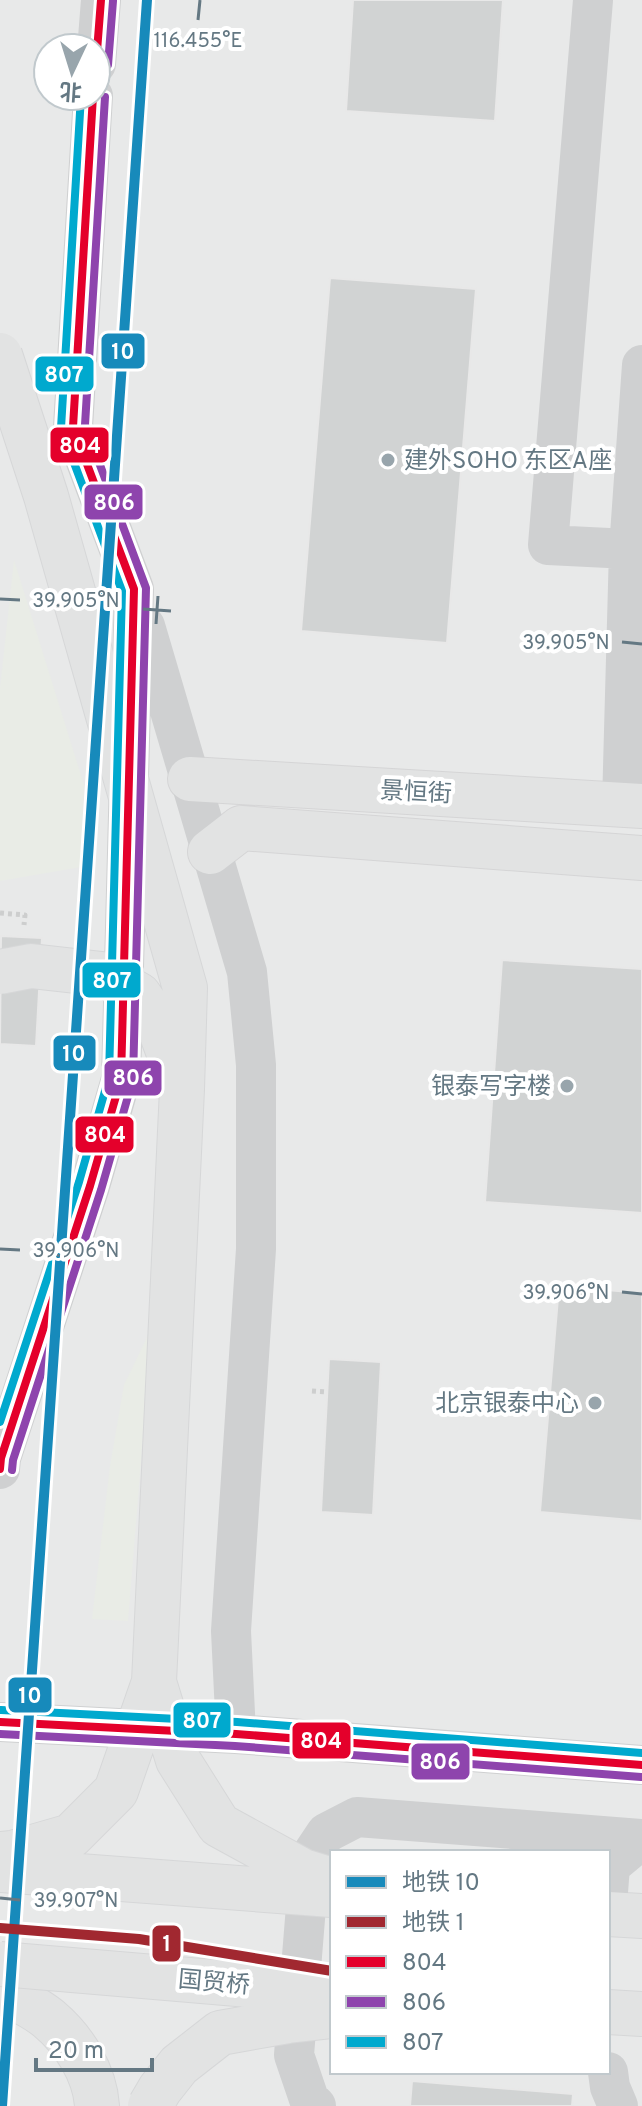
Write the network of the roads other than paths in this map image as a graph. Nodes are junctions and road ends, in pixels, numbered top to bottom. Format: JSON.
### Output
{"nodes":[{"id":1,"x":101,"y":0,"type":"edge"},
{"id":2,"x":593,"y":0,"type":"edge"},
{"id":3,"x":98,"y":32,"type":"edge"},
{"id":4,"x":92,"y":112,"type":"edge"},
{"id":5,"x":0,"y":355,"type":"edge"},
{"id":6,"x":642,"y":365,"type":"edge"},
{"id":7,"x":14,"y":426,"type":"dead end"},
{"id":8,"x":73,"y":427,"type":"junction"},
{"id":9,"x":629,"y":549,"type":"junction"},
{"id":10,"x":134,"y":589,"type":"junction"},
{"id":11,"x":190,"y":779,"type":"junction"},
{"id":12,"x":632,"y":805,"type":"edge"},
{"id":13,"x":210,"y":852,"type":"junction"},
{"id":14,"x":642,"y":858,"type":"edge"},
{"id":15,"x":12,"y":955,"type":"edge"},
{"id":16,"x":182,"y":1089,"type":"junction"},
{"id":17,"x":0,"y":1457,"type":"edge"},
{"id":18,"x":0,"y":1469,"type":"edge"},
{"id":19,"x":154,"y":1682,"type":"junction"},
{"id":20,"x":0,"y":1722,"type":"edge"},
{"id":21,"x":236,"y":1734,"type":"junction"},
{"id":22,"x":642,"y":1765,"type":"edge"},
{"id":23,"x":642,"y":1839,"type":"edge"},
{"id":24,"x":0,"y":1854,"type":"edge"},
{"id":25,"x":610,"y":1866,"type":"edge"},
{"id":26,"x":0,"y":1870,"type":"edge"},
{"id":27,"x":330,"y":1879,"type":"edge"},
{"id":28,"x":330,"y":1895,"type":"edge"},
{"id":29,"x":610,"y":1914,"type":"edge"},
{"id":30,"x":642,"y":1916,"type":"edge"},
{"id":31,"x":0,"y":1964,"type":"edge"},
{"id":32,"x":0,"y":1990,"type":"edge"},
{"id":33,"x":330,"y":1992,"type":"edge"},
{"id":34,"x":610,"y":2012,"type":"edge"},
{"id":35,"x":642,"y":2014,"type":"edge"},
{"id":36,"x":330,"y":2016,"type":"edge"},
{"id":37,"x":608,"y":2074,"type":"edge"},
{"id":38,"x":97,"y":2106,"type":"edge"},
{"id":39,"x":150,"y":2106,"type":"edge"},
{"id":40,"x":316,"y":2106,"type":"edge"},
{"id":41,"x":618,"y":2106,"type":"edge"}],
"edges":[{"from":1,"to":3,"type":"street"},
{"from":2,"to":9,"type":"street"},
{"from":4,"to":8,"type":"street"},
{"from":5,"to":16,"type":"main road","bridge":true},
{"from":6,"to":9,"type":"street"},
{"from":7,"to":8,"type":"street"},
{"from":8,"to":10,"type":"street"},
{"from":9,"to":12,"type":"street"},
{"from":10,"to":11,"type":"street"},
{"from":10,"to":17,"type":"street"},
{"from":11,"to":12,"type":"main road","name":"景恒街"},
{"from":11,"to":13,"type":"street"},
{"from":13,"to":14,"type":"main road","name":"景恒街"},
{"from":13,"to":21,"type":"street"},
{"from":15,"to":16,"type":"main road","bridge":true},
{"from":16,"to":19,"type":"main road","bridge":true},
{"from":17,"to":18,"type":"street"},
{"from":19,"to":24,"type":"main road","bridge":true},
{"from":19,"to":27,"type":"main road","bridge":true},
{"from":20,"to":21,"type":"street"},
{"from":21,"to":22,"type":"street"},
{"from":23,"to":25,"type":"street"},
{"from":23,"to":40,"type":"street"},
{"from":26,"to":28,"type":"main road","bridge":true},
{"from":29,"to":30,"type":"main road"},
{"from":31,"to":33,"type":"main road","name":"国贸桥","bridge":true},
{"from":32,"to":38,"type":"main road"},
{"from":34,"to":35,"type":"main road"},
{"from":36,"to":39,"type":"main road","bridge":true},
{"from":37,"to":41,"type":"street"}]}
